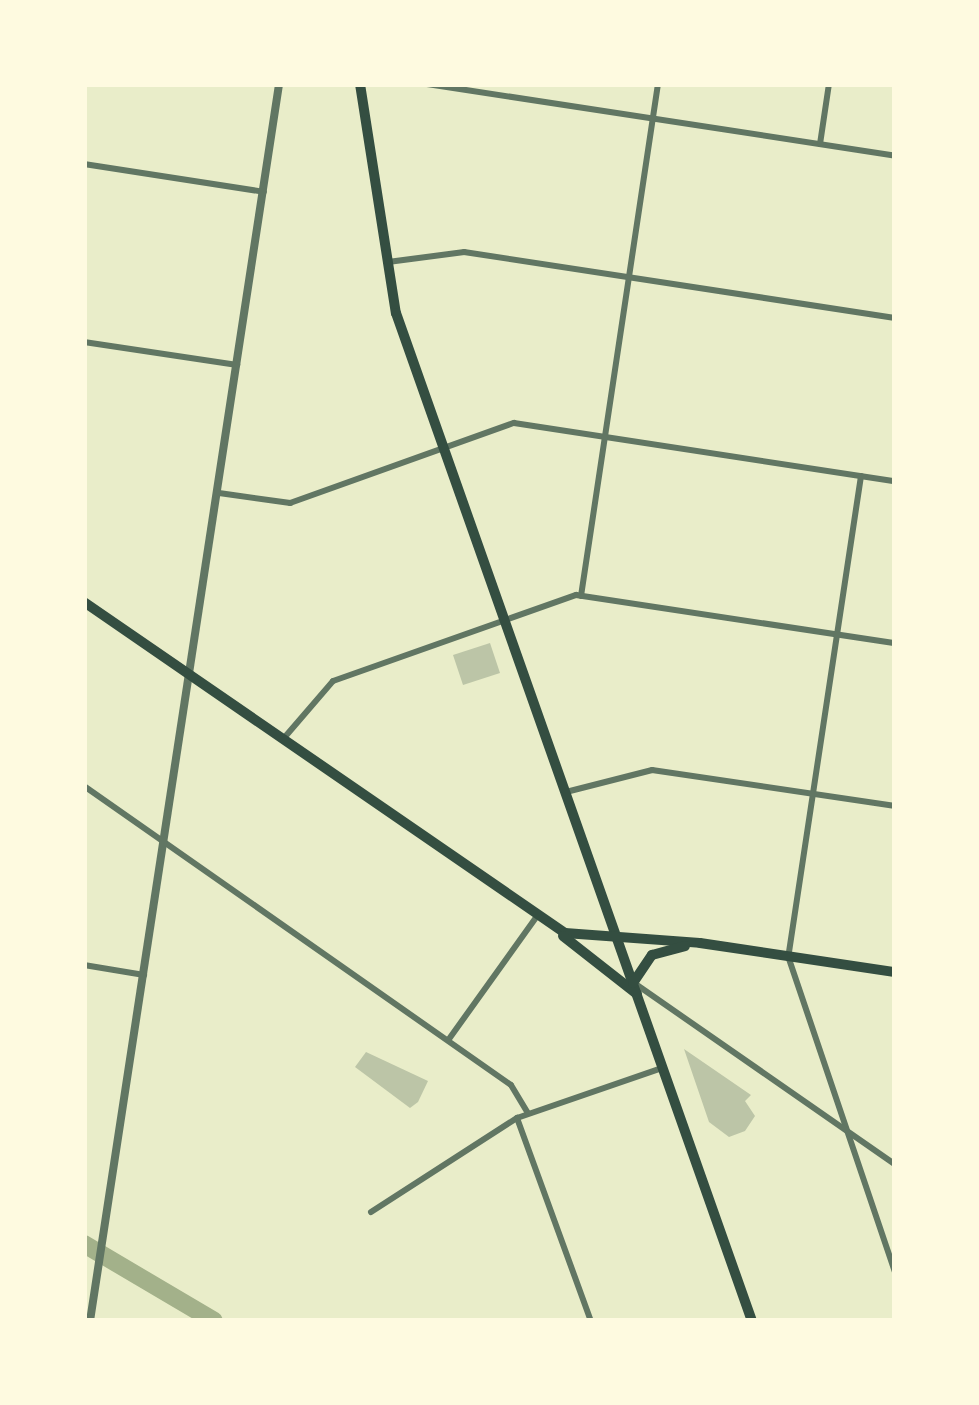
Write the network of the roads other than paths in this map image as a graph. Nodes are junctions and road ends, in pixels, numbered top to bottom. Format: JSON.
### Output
{"nodes":[{"id":1,"x":279,"y":84,"type":"edge"},
{"id":2,"x":360,"y":84,"type":"edge"},
{"id":3,"x":427,"y":84,"type":"edge"},
{"id":4,"x":658,"y":84,"type":"edge"},
{"id":5,"x":829,"y":84,"type":"edge"},
{"id":6,"x":652,"y":119,"type":"junction"},
{"id":7,"x":820,"y":144,"type":"junction"},
{"id":8,"x":895,"y":156,"type":"edge"},
{"id":9,"x":84,"y":164,"type":"edge"},
{"id":10,"x":264,"y":192,"type":"junction"},
{"id":11,"x":387,"y":262,"type":"junction"},
{"id":12,"x":628,"y":277,"type":"junction"},
{"id":13,"x":895,"y":318,"type":"edge"},
{"id":14,"x":84,"y":342,"type":"edge"},
{"id":15,"x":237,"y":365,"type":"junction"},
{"id":16,"x":604,"y":437,"type":"junction"},
{"id":17,"x":443,"y":448,"type":"junction"},
{"id":18,"x":861,"y":476,"type":"junction"},
{"id":19,"x":895,"y":481,"type":"edge"},
{"id":20,"x":219,"y":493,"type":"junction"},
{"id":21,"x":581,"y":596,"type":"junction"},
{"id":22,"x":84,"y":602,"type":"edge"},
{"id":23,"x":505,"y":620,"type":"junction"},
{"id":24,"x":837,"y":634,"type":"junction"},
{"id":25,"x":895,"y":643,"type":"edge"},
{"id":26,"x":190,"y":676,"type":"junction"},
{"id":27,"x":282,"y":740,"type":"junction"},
{"id":28,"x":84,"y":786,"type":"edge"},
{"id":29,"x":566,"y":792,"type":"junction"},
{"id":30,"x":812,"y":793,"type":"junction"},
{"id":31,"x":895,"y":806,"type":"edge"},
{"id":32,"x":165,"y":842,"type":"junction"},
{"id":33,"x":537,"y":916,"type":"junction"},
{"id":34,"x":556,"y":929,"type":"junction"},
{"id":35,"x":616,"y":937,"type":"junction"},
{"id":36,"x":700,"y":943,"type":"junction"},
{"id":37,"x":788,"y":956,"type":"junction"},
{"id":38,"x":84,"y":965,"type":"edge"},
{"id":39,"x":895,"y":972,"type":"edge"},
{"id":40,"x":144,"y":975,"type":"junction"},
{"id":41,"x":635,"y":988,"type":"junction"},
{"id":42,"x":448,"y":1039,"type":"junction"},
{"id":43,"x":662,"y":1068,"type":"junction"},
{"id":44,"x":529,"y":1113,"type":"junction"},
{"id":45,"x":518,"y":1118,"type":"junction"},
{"id":46,"x":845,"y":1130,"type":"junction"},
{"id":47,"x":895,"y":1164,"type":"edge"},
{"id":48,"x":371,"y":1212,"type":"dead end"},
{"id":49,"x":895,"y":1273,"type":"edge"},
{"id":50,"x":90,"y":1321,"type":"edge"},
{"id":51,"x":591,"y":1321,"type":"edge"},
{"id":52,"x":752,"y":1321,"type":"edge"}],
"edges":[{"from":1,"to":10,"type":"street"},
{"from":2,"to":11,"type":"main road"},
{"from":3,"to":6,"type":"street"},
{"from":4,"to":6,"type":"street"},
{"from":5,"to":7,"type":"street"},
{"from":6,"to":7,"type":"street"},
{"from":6,"to":12,"type":"street"},
{"from":7,"to":8,"type":"street"},
{"from":9,"to":10,"type":"street"},
{"from":10,"to":15,"type":"street"},
{"from":11,"to":12,"type":"street"},
{"from":11,"to":17,"type":"main road"},
{"from":12,"to":13,"type":"street"},
{"from":12,"to":16,"type":"street"},
{"from":14,"to":15,"type":"street"},
{"from":15,"to":20,"type":"street"},
{"from":16,"to":17,"type":"street"},
{"from":16,"to":18,"type":"street"},
{"from":16,"to":21,"type":"street"},
{"from":17,"to":20,"type":"street"},
{"from":17,"to":23,"type":"main road"},
{"from":18,"to":19,"type":"street"},
{"from":18,"to":24,"type":"street"},
{"from":20,"to":26,"type":"street"},
{"from":21,"to":23,"type":"street"},
{"from":21,"to":24,"type":"street"},
{"from":22,"to":26,"type":"main road"},
{"from":23,"to":27,"type":"street"},
{"from":23,"to":29,"type":"main road"},
{"from":24,"to":25,"type":"street"},
{"from":24,"to":30,"type":"street"},
{"from":26,"to":27,"type":"main road"},
{"from":26,"to":32,"type":"street"},
{"from":27,"to":33,"type":"main road"},
{"from":28,"to":32,"type":"street"},
{"from":29,"to":30,"type":"street"},
{"from":29,"to":35,"type":"main road"},
{"from":30,"to":31,"type":"street"},
{"from":30,"to":37,"type":"street"},
{"from":32,"to":40,"type":"street"},
{"from":32,"to":42,"type":"street"},
{"from":33,"to":34,"type":"main road"},
{"from":33,"to":42,"type":"street"},
{"from":34,"to":35,"type":"main road"},
{"from":34,"to":41,"type":"main road"},
{"from":35,"to":36,"type":"main road"},
{"from":35,"to":41,"type":"main road"},
{"from":36,"to":37,"type":"main road"},
{"from":36,"to":41,"type":"main road"},
{"from":37,"to":39,"type":"main road"},
{"from":37,"to":46,"type":"street"},
{"from":38,"to":40,"type":"street"},
{"from":40,"to":50,"type":"street"},
{"from":41,"to":43,"type":"main road"},
{"from":41,"to":46,"type":"street"},
{"from":42,"to":44,"type":"street"},
{"from":43,"to":44,"type":"street"},
{"from":43,"to":52,"type":"main road"},
{"from":44,"to":45,"type":"street"},
{"from":45,"to":48,"type":"street"},
{"from":45,"to":51,"type":"street"},
{"from":46,"to":47,"type":"street"},
{"from":46,"to":49,"type":"street"}]}
